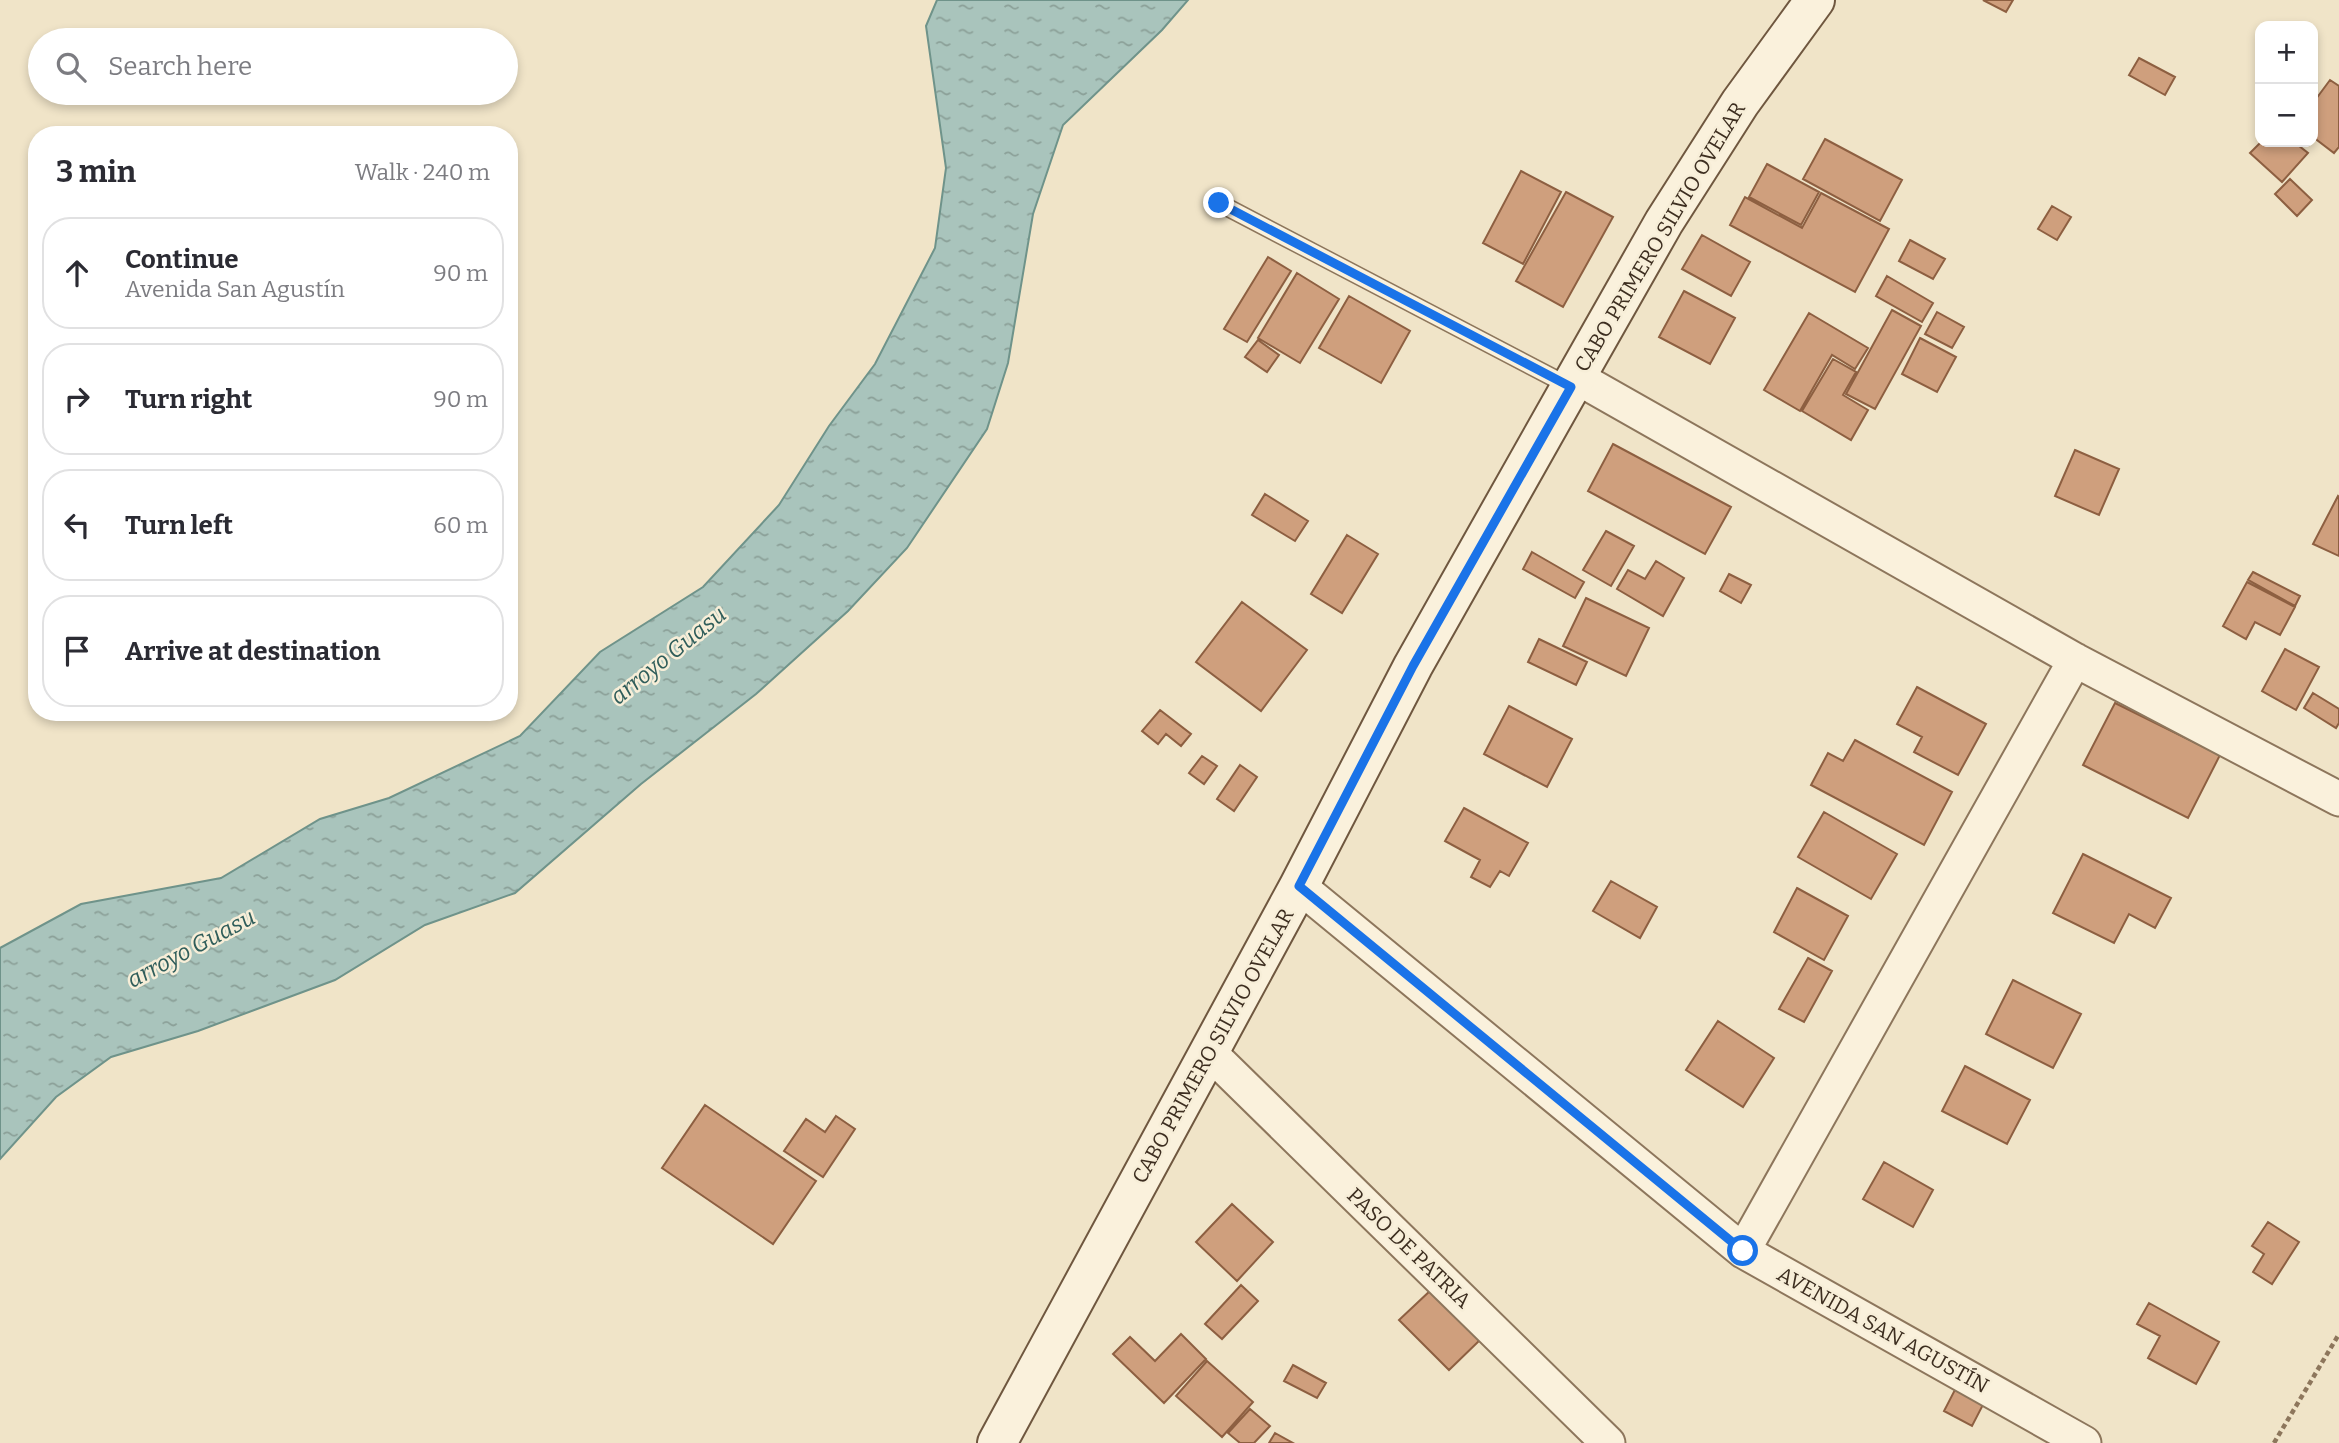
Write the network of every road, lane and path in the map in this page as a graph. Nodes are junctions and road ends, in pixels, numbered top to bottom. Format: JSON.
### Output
{"nodes":[{"id":1,"x":1815,"y":0,"type":"edge"},
{"id":2,"x":1219,"y":203,"type":"dead end"},
{"id":3,"x":1574,"y":382,"type":"junction"},
{"id":4,"x":2075,"y":660,"type":"junction"},
{"id":5,"x":2336,"y":790,"type":"edge"},
{"id":6,"x":1299,"y":886,"type":"junction"},
{"id":7,"x":1209,"y":1052,"type":"junction"},
{"id":8,"x":1743,"y":1251,"type":"junction"},
{"id":9,"x":2339,"y":1334,"type":"edge"},
{"id":10,"x":1601,"y":1440,"type":"edge"},
{"id":11,"x":997,"y":1443,"type":"edge"},
{"id":12,"x":2084,"y":1443,"type":"edge"},
{"id":13,"x":2274,"y":1443,"type":"edge"}],
"edges":[{"from":1,"to":3,"type":"main road","name":"CABO PRIMERO SILVIO OVELAR"},
{"from":2,"to":3,"type":"lane"},
{"from":3,"to":4,"type":"street"},
{"from":3,"to":6,"type":"main road","name":"CABO PRIMERO SILVIO OVELAR"},
{"from":4,"to":5,"type":"street"},
{"from":4,"to":8,"type":"street"},
{"from":6,"to":7,"type":"main road","name":"CABO PRIMERO SILVIO OVELAR"},
{"from":6,"to":8,"type":"street","name":"AVENIDA SAN AGUSTÍN"},
{"from":7,"to":10,"type":"street","name":"PASO DE PATRIA"},
{"from":7,"to":11,"type":"main road","name":"CABO PRIMERO SILVIO OVELAR"},
{"from":8,"to":12,"type":"street","name":"AVENIDA SAN AGUSTÍN"},
{"from":9,"to":13,"type":"path"}]}
